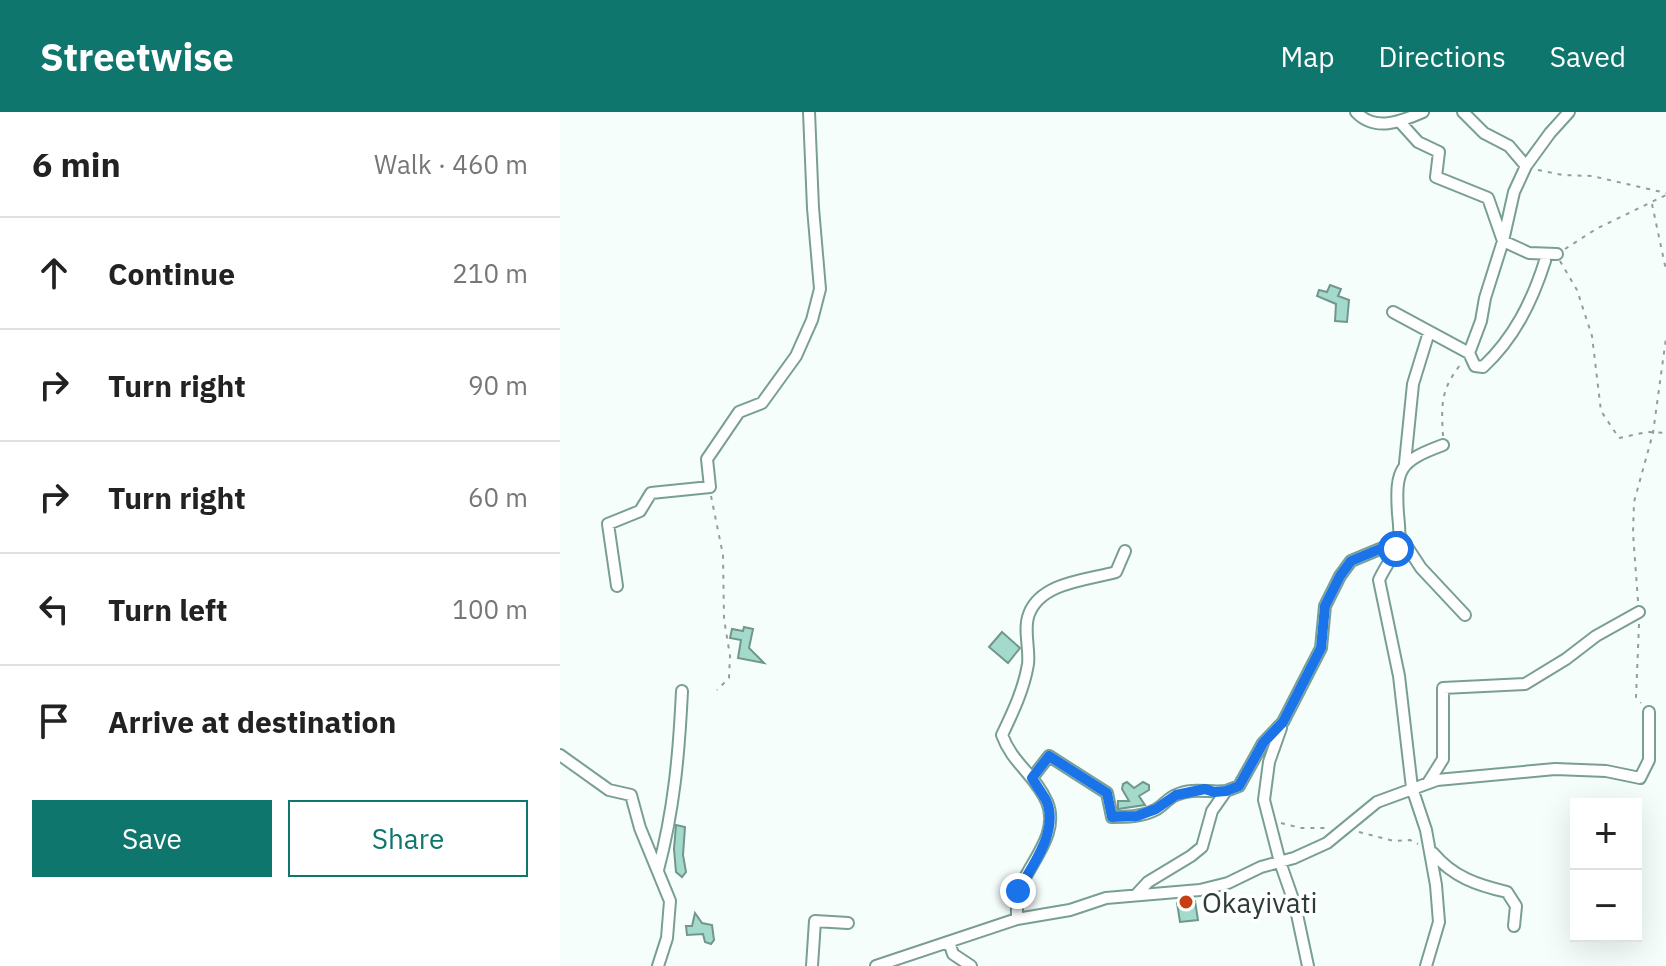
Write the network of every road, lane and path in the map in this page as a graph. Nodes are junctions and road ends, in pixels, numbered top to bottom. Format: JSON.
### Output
{"nodes":[{"id":1,"x":809,"y":112,"type":"edge"},
{"id":2,"x":1356,"y":112,"type":"edge"},
{"id":3,"x":1423,"y":112,"type":"edge"},
{"id":4,"x":1463,"y":112,"type":"edge"},
{"id":5,"x":1569,"y":112,"type":"edge"},
{"id":6,"x":1400,"y":122,"type":"junction"},
{"id":7,"x":1526,"y":166,"type":"junction"},
{"id":8,"x":1666,"y":194,"type":"edge"},
{"id":9,"x":1652,"y":203,"type":"junction"},
{"id":10,"x":1503,"y":241,"type":"junction"},
{"id":11,"x":1557,"y":254,"type":"joint"},
{"id":12,"x":1545,"y":261,"type":"joint"},
{"id":13,"x":1666,"y":270,"type":"edge"},
{"id":14,"x":1393,"y":312,"type":"dead end"},
{"id":15,"x":1429,"y":332,"type":"junction"},
{"id":16,"x":1666,"y":338,"type":"edge"},
{"id":17,"x":1469,"y":353,"type":"junction"},
{"id":18,"x":1653,"y":433,"type":"junction"},
{"id":19,"x":1666,"y":433,"type":"edge"},
{"id":20,"x":1443,"y":445,"type":"joint"},
{"id":21,"x":1405,"y":463,"type":"junction"},
{"id":22,"x":710,"y":487,"type":"junction"},
{"id":23,"x":1400,"y":536,"type":"junction"},
{"id":24,"x":1125,"y":551,"type":"dead end"},
{"id":25,"x":617,"y":586,"type":"dead end"},
{"id":26,"x":1639,"y":612,"type":"junction"},
{"id":27,"x":1465,"y":615,"type":"dead end"},
{"id":28,"x":717,"y":690,"type":"dead end"},
{"id":29,"x":682,"y":691,"type":"dead end"},
{"id":30,"x":1649,"y":712,"type":"joint"},
{"id":31,"x":1283,"y":722,"type":"junction"},
{"id":32,"x":560,"y":755,"type":"edge"},
{"id":33,"x":1032,"y":778,"type":"junction"},
{"id":34,"x":1428,"y":783,"type":"junction"},
{"id":35,"x":1412,"y":788,"type":"junction"},
{"id":36,"x":1226,"y":791,"type":"junction"},
{"id":37,"x":1431,"y":852,"type":"junction"},
{"id":38,"x":1280,"y":862,"type":"junction"},
{"id":39,"x":658,"y":870,"type":"junction"},
{"id":40,"x":1136,"y":895,"type":"junction"},
{"id":41,"x":1017,"y":919,"type":"junction"},
{"id":42,"x":848,"y":923,"type":"dead end"},
{"id":43,"x":1514,"y":926,"type":"dead end"},
{"id":44,"x":949,"y":942,"type":"junction"},
{"id":45,"x":658,"y":966,"type":"edge"},
{"id":46,"x":812,"y":966,"type":"edge"},
{"id":47,"x":876,"y":966,"type":"edge"},
{"id":48,"x":971,"y":966,"type":"edge"},
{"id":49,"x":1308,"y":966,"type":"edge"},
{"id":50,"x":1426,"y":966,"type":"edge"}],
"edges":[{"from":1,"to":22,"type":"street"},
{"from":2,"to":6,"type":"street"},
{"from":3,"to":6,"type":"street"},
{"from":4,"to":7,"type":"street"},
{"from":5,"to":7,"type":"street"},
{"from":6,"to":10,"type":"street"},
{"from":7,"to":8,"type":"path"},
{"from":7,"to":10,"type":"street"},
{"from":8,"to":9,"type":"path"},
{"from":9,"to":11,"type":"path"},
{"from":9,"to":13,"type":"path"},
{"from":10,"to":11,"type":"street"},
{"from":10,"to":17,"type":"street"},
{"from":12,"to":17,"type":"street"},
{"from":12,"to":18,"type":"path"},
{"from":14,"to":15,"type":"street"},
{"from":15,"to":17,"type":"street"},
{"from":15,"to":21,"type":"street"},
{"from":16,"to":18,"type":"path"},
{"from":17,"to":20,"type":"path"},
{"from":18,"to":19,"type":"path"},
{"from":18,"to":26,"type":"path"},
{"from":20,"to":21,"type":"street"},
{"from":21,"to":23,"type":"street"},
{"from":22,"to":25,"type":"street"},
{"from":22,"to":28,"type":"path"},
{"from":23,"to":27,"type":"street"},
{"from":23,"to":31,"type":"street"},
{"from":23,"to":35,"type":"street"},
{"from":24,"to":33,"type":"street"},
{"from":26,"to":30,"type":"path"},
{"from":26,"to":34,"type":"street"},
{"from":29,"to":39,"type":"street"},
{"from":30,"to":34,"type":"street"},
{"from":31,"to":36,"type":"street"},
{"from":31,"to":38,"type":"street"},
{"from":32,"to":39,"type":"street"},
{"from":33,"to":36,"type":"street"},
{"from":33,"to":41,"type":"street"},
{"from":34,"to":35,"type":"street"},
{"from":35,"to":37,"type":"street"},
{"from":35,"to":38,"type":"street"},
{"from":36,"to":40,"type":"street"},
{"from":37,"to":43,"type":"street"},
{"from":37,"to":50,"type":"street"},
{"from":38,"to":40,"type":"street"},
{"from":38,"to":49,"type":"street"},
{"from":39,"to":45,"type":"street"},
{"from":40,"to":41,"type":"street"},
{"from":41,"to":44,"type":"street"},
{"from":42,"to":46,"type":"street"},
{"from":44,"to":47,"type":"street"},
{"from":44,"to":48,"type":"street"}]}
